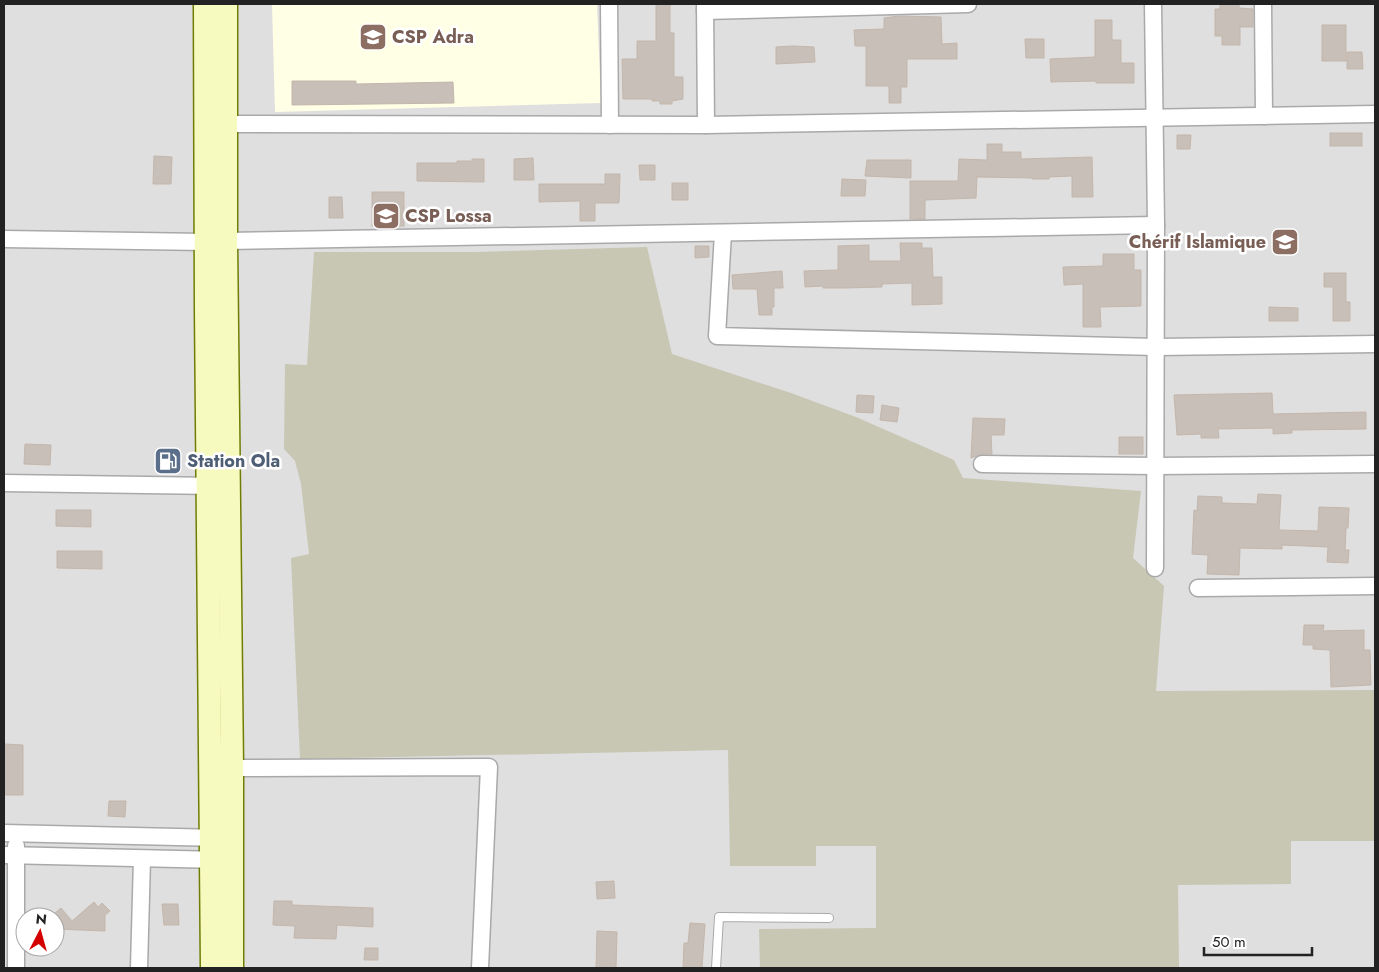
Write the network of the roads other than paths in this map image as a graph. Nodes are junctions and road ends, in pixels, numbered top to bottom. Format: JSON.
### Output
{"nodes":[{"id":1,"x":205,"y":4,"type":"edge"},
{"id":2,"x":226,"y":4,"type":"edge"},
{"id":3,"x":609,"y":4,"type":"edge"},
{"id":4,"x":968,"y":4,"type":"edge"},
{"id":5,"x":1153,"y":4,"type":"edge"},
{"id":6,"x":1263,"y":4,"type":"edge"},
{"id":7,"x":705,"y":7,"type":"edge"},
{"id":8,"x":1375,"y":114,"type":"edge"},
{"id":9,"x":1264,"y":116,"type":"junction"},
{"id":10,"x":1155,"y":118,"type":"junction"},
{"id":11,"x":216,"y":124,"type":"junction"},
{"id":12,"x":610,"y":125,"type":"junction"},
{"id":13,"x":706,"y":125,"type":"junction"},
{"id":14,"x":1156,"y":225,"type":"junction"},
{"id":15,"x":723,"y":233,"type":"junction"},
{"id":16,"x":4,"y":239,"type":"edge"},
{"id":17,"x":216,"y":242,"type":"junction"},
{"id":18,"x":1375,"y":344,"type":"edge"},
{"id":19,"x":1156,"y":347,"type":"junction"},
{"id":20,"x":982,"y":464,"type":"dead end"},
{"id":21,"x":1375,"y":464,"type":"edge"},
{"id":22,"x":1156,"y":466,"type":"junction"},
{"id":23,"x":4,"y":483,"type":"edge"},
{"id":24,"x":218,"y":486,"type":"junction"},
{"id":25,"x":1155,"y":568,"type":"dead end"},
{"id":26,"x":1375,"y":586,"type":"edge"},
{"id":27,"x":1198,"y":588,"type":"dead end"},
{"id":28,"x":232,"y":768,"type":"junction"},
{"id":29,"x":10,"y":833,"type":"edge"},
{"id":30,"x":224,"y":844,"type":"junction"},
{"id":31,"x":10,"y":855,"type":"edge"},
{"id":32,"x":142,"y":859,"type":"junction"},
{"id":33,"x":829,"y":918,"type":"dead end"},
{"id":34,"x":16,"y":968,"type":"edge"},
{"id":35,"x":139,"y":968,"type":"edge"},
{"id":36,"x":212,"y":968,"type":"edge"},
{"id":37,"x":232,"y":968,"type":"edge"},
{"id":38,"x":480,"y":968,"type":"edge"},
{"id":39,"x":716,"y":968,"type":"edge"}],
"edges":[{"from":1,"to":11,"type":"main road"},
{"from":2,"to":11,"type":"main road"},
{"from":3,"to":12,"type":"street"},
{"from":4,"to":7,"type":"street"},
{"from":5,"to":10,"type":"street"},
{"from":6,"to":9,"type":"street"},
{"from":7,"to":13,"type":"street"},
{"from":8,"to":9,"type":"street"},
{"from":9,"to":10,"type":"street"},
{"from":10,"to":13,"type":"street"},
{"from":10,"to":14,"type":"street"},
{"from":11,"to":12,"type":"street"},
{"from":11,"to":17,"type":"main road"},
{"from":12,"to":13,"type":"street"},
{"from":14,"to":15,"type":"street"},
{"from":14,"to":19,"type":"street"},
{"from":15,"to":17,"type":"street"},
{"from":15,"to":19,"type":"street"},
{"from":16,"to":17,"type":"street"},
{"from":17,"to":24,"type":"main road"},
{"from":18,"to":19,"type":"street"},
{"from":19,"to":22,"type":"street"},
{"from":20,"to":22,"type":"street"},
{"from":21,"to":22,"type":"street"},
{"from":22,"to":25,"type":"street"},
{"from":23,"to":24,"type":"street"},
{"from":24,"to":28,"type":"main road"},
{"from":24,"to":30,"type":"main road"},
{"from":26,"to":27,"type":"street"},
{"from":28,"to":30,"type":"main road"},
{"from":28,"to":38,"type":"street"},
{"from":29,"to":30,"type":"street"},
{"from":29,"to":31,"type":"street"},
{"from":30,"to":32,"type":"street"},
{"from":30,"to":36,"type":"main road"},
{"from":30,"to":37,"type":"main road"},
{"from":31,"to":32,"type":"street"},
{"from":31,"to":34,"type":"street"},
{"from":32,"to":35,"type":"street"},
{"from":33,"to":39,"type":"lane"}]}
